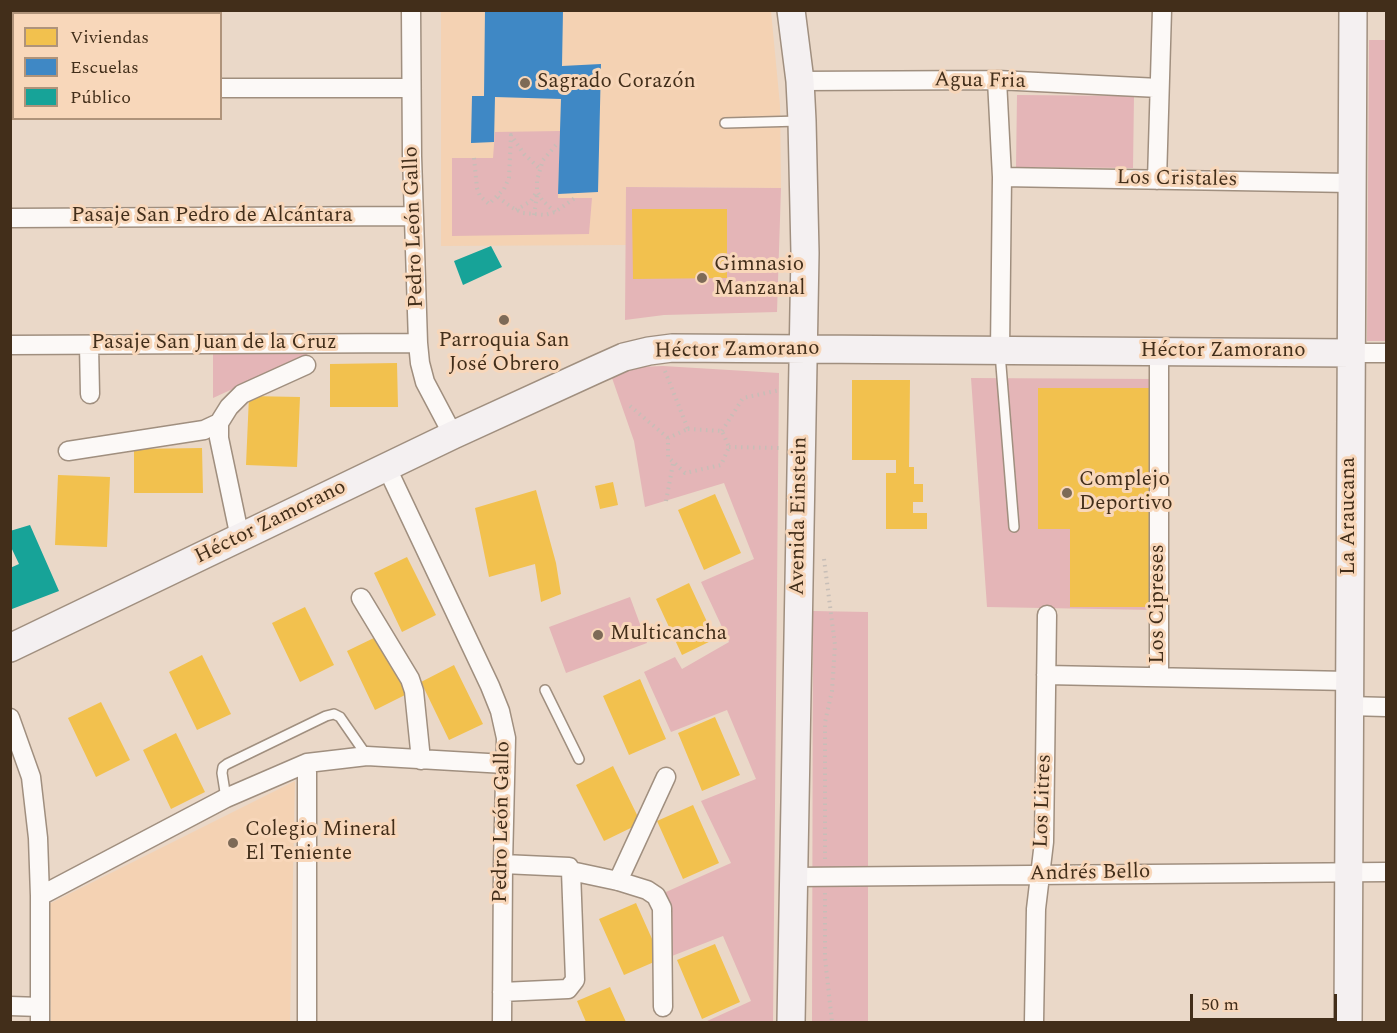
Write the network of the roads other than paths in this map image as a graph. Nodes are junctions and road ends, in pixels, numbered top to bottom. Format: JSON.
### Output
{"nodes":[{"id":1,"x":411,"y":10,"type":"edge"},
{"id":2,"x":791,"y":10,"type":"edge"},
{"id":3,"x":1162,"y":10,"type":"edge"},
{"id":4,"x":1353,"y":10,"type":"edge"},
{"id":5,"x":996,"y":80,"type":"junction"},
{"id":6,"x":800,"y":81,"type":"junction"},
{"id":7,"x":222,"y":88,"type":"edge"},
{"id":8,"x":411,"y":88,"type":"junction"},
{"id":9,"x":1159,"y":88,"type":"junction"},
{"id":10,"x":802,"y":121,"type":"junction"},
{"id":11,"x":725,"y":123,"type":"dead end"},
{"id":12,"x":1002,"y":177,"type":"junction"},
{"id":13,"x":1157,"y":180,"type":"junction"},
{"id":14,"x":1352,"y":183,"type":"junction"},
{"id":15,"x":414,"y":216,"type":"junction"},
{"id":16,"x":10,"y":218,"type":"edge"},
{"id":17,"x":418,"y":343,"type":"junction"},
{"id":18,"x":10,"y":345,"type":"edge"},
{"id":19,"x":89,"y":345,"type":"junction"},
{"id":20,"x":803,"y":350,"type":"junction"},
{"id":21,"x":1000,"y":351,"type":"junction"},
{"id":22,"x":1159,"y":351,"type":"junction"},
{"id":23,"x":1351,"y":352,"type":"junction"},
{"id":24,"x":1386,"y":353,"type":"edge"},
{"id":25,"x":306,"y":365,"type":"dead end"},
{"id":26,"x":90,"y":394,"type":"dead end"},
{"id":27,"x":219,"y":423,"type":"junction"},
{"id":28,"x":453,"y":435,"type":"junction"},
{"id":29,"x":68,"y":451,"type":"dead end"},
{"id":30,"x":387,"y":468,"type":"junction"},
{"id":31,"x":1014,"y":527,"type":"dead end"},
{"id":32,"x":240,"y":538,"type":"junction"},
{"id":33,"x":361,"y":598,"type":"dead end"},
{"id":34,"x":1047,"y":615,"type":"dead end"},
{"id":35,"x":10,"y":648,"type":"edge"},
{"id":36,"x":1046,"y":675,"type":"junction"},
{"id":37,"x":1159,"y":677,"type":"junction"},
{"id":38,"x":545,"y":690,"type":"dead end"},
{"id":39,"x":1349,"y":694,"type":"junction"},
{"id":40,"x":1386,"y":707,"type":"edge"},
{"id":41,"x":10,"y":718,"type":"edge"},
{"id":42,"x":367,"y":756,"type":"junction"},
{"id":43,"x":579,"y":759,"type":"dead end"},
{"id":44,"x":421,"y":760,"type":"junction"},
{"id":45,"x":307,"y":763,"type":"junction"},
{"id":46,"x":505,"y":764,"type":"junction"},
{"id":47,"x":666,"y":777,"type":"dead end"},
{"id":48,"x":226,"y":798,"type":"junction"},
{"id":49,"x":503,"y":864,"type":"junction"},
{"id":50,"x":571,"y":871,"type":"junction"},
{"id":51,"x":1348,"y":871,"type":"junction"},
{"id":52,"x":1386,"y":872,"type":"edge"},
{"id":53,"x":1040,"y":874,"type":"junction"},
{"id":54,"x":793,"y":877,"type":"junction"},
{"id":55,"x":618,"y":881,"type":"junction"},
{"id":56,"x":40,"y":896,"type":"junction"},
{"id":57,"x":502,"y":992,"type":"junction"},
{"id":58,"x":10,"y":1006,"type":"edge"},
{"id":59,"x":663,"y":1007,"type":"dead end"},
{"id":60,"x":40,"y":1015,"type":"edge"},
{"id":61,"x":307,"y":1023,"type":"edge"},
{"id":62,"x":502,"y":1023,"type":"edge"},
{"id":63,"x":791,"y":1023,"type":"edge"},
{"id":64,"x":1034,"y":1023,"type":"edge"},
{"id":65,"x":1348,"y":1023,"type":"edge"}],
"edges":[{"from":1,"to":8,"type":"street","name":"Pedro León Gallo"},
{"from":2,"to":6,"type":"street","name":"Avenida Einstein"},
{"from":3,"to":9,"type":"street"},
{"from":4,"to":14,"type":"street","name":"La Araucana"},
{"from":5,"to":6,"type":"street","name":"Agua Fria"},
{"from":5,"to":9,"type":"street","name":"Agua Fria"},
{"from":5,"to":12,"type":"street"},
{"from":6,"to":10,"type":"street","name":"Avenida Einstein"},
{"from":7,"to":8,"type":"street"},
{"from":8,"to":15,"type":"street","name":"Pedro León Gallo"},
{"from":9,"to":13,"type":"street"},
{"from":10,"to":11,"type":"lane"},
{"from":10,"to":20,"type":"street","name":"Avenida Einstein"},
{"from":12,"to":13,"type":"street","name":"Los Cristales"},
{"from":12,"to":21,"type":"street"},
{"from":13,"to":14,"type":"street","name":"Los Cristales"},
{"from":14,"to":23,"type":"street","name":"La Araucana"},
{"from":15,"to":16,"type":"street","name":"Pasaje San Pedro de Alcántara"},
{"from":15,"to":17,"type":"street","name":"Pedro León Gallo"},
{"from":17,"to":19,"type":"street","name":"Pasaje San Juan de la Cruz"},
{"from":17,"to":28,"type":"street","name":"Pedro León Gallo"},
{"from":18,"to":19,"type":"street","name":"Pasaje San Juan de la Cruz"},
{"from":19,"to":26,"type":"street"},
{"from":20,"to":21,"type":"street","name":"Héctor Zamorano"},
{"from":20,"to":28,"type":"street","name":"Héctor Zamorano"},
{"from":20,"to":54,"type":"street","name":"Avenida Einstein"},
{"from":21,"to":22,"type":"street","name":"Héctor Zamorano"},
{"from":21,"to":31,"type":"lane"},
{"from":22,"to":23,"type":"street","name":"Héctor Zamorano"},
{"from":22,"to":37,"type":"street","name":"Los Cipreses"},
{"from":23,"to":24,"type":"street","name":"Héctor Zamorano"},
{"from":23,"to":39,"type":"street","name":"La Araucana"},
{"from":25,"to":27,"type":"street"},
{"from":27,"to":29,"type":"street"},
{"from":27,"to":32,"type":"street"},
{"from":28,"to":30,"type":"street","name":"Héctor Zamorano"},
{"from":30,"to":32,"type":"street","name":"Héctor Zamorano"},
{"from":30,"to":46,"type":"street","name":"Pedro León Gallo"},
{"from":32,"to":35,"type":"street","name":"Héctor Zamorano"},
{"from":33,"to":44,"type":"street"},
{"from":34,"to":36,"type":"street","name":"Los Litres"},
{"from":36,"to":37,"type":"street"},
{"from":36,"to":53,"type":"street","name":"Los Litres"},
{"from":37,"to":39,"type":"street"},
{"from":38,"to":43,"type":"lane"},
{"from":39,"to":40,"type":"street"},
{"from":39,"to":51,"type":"street","name":"La Araucana"},
{"from":41,"to":56,"type":"street"},
{"from":42,"to":44,"type":"street"},
{"from":42,"to":45,"type":"street"},
{"from":42,"to":48,"type":"lane"},
{"from":44,"to":46,"type":"street"},
{"from":45,"to":48,"type":"street"},
{"from":45,"to":61,"type":"street"},
{"from":46,"to":49,"type":"street","name":"Pedro León Gallo"},
{"from":47,"to":55,"type":"street"},
{"from":48,"to":56,"type":"street"},
{"from":49,"to":50,"type":"street"},
{"from":49,"to":57,"type":"street","name":"Pedro León Gallo"},
{"from":50,"to":55,"type":"street"},
{"from":50,"to":57,"type":"street"},
{"from":51,"to":52,"type":"street","name":"Andrés Bello"},
{"from":51,"to":53,"type":"street","name":"Andrés Bello"},
{"from":51,"to":65,"type":"street","name":"La Araucana"},
{"from":53,"to":54,"type":"street","name":"Andrés Bello"},
{"from":53,"to":64,"type":"street","name":"Los Litres"},
{"from":54,"to":63,"type":"street","name":"Avenida Einstein"},
{"from":55,"to":59,"type":"street"},
{"from":56,"to":60,"type":"street"},
{"from":57,"to":62,"type":"street","name":"Pedro León Gallo"},
{"from":58,"to":60,"type":"street"}]}
